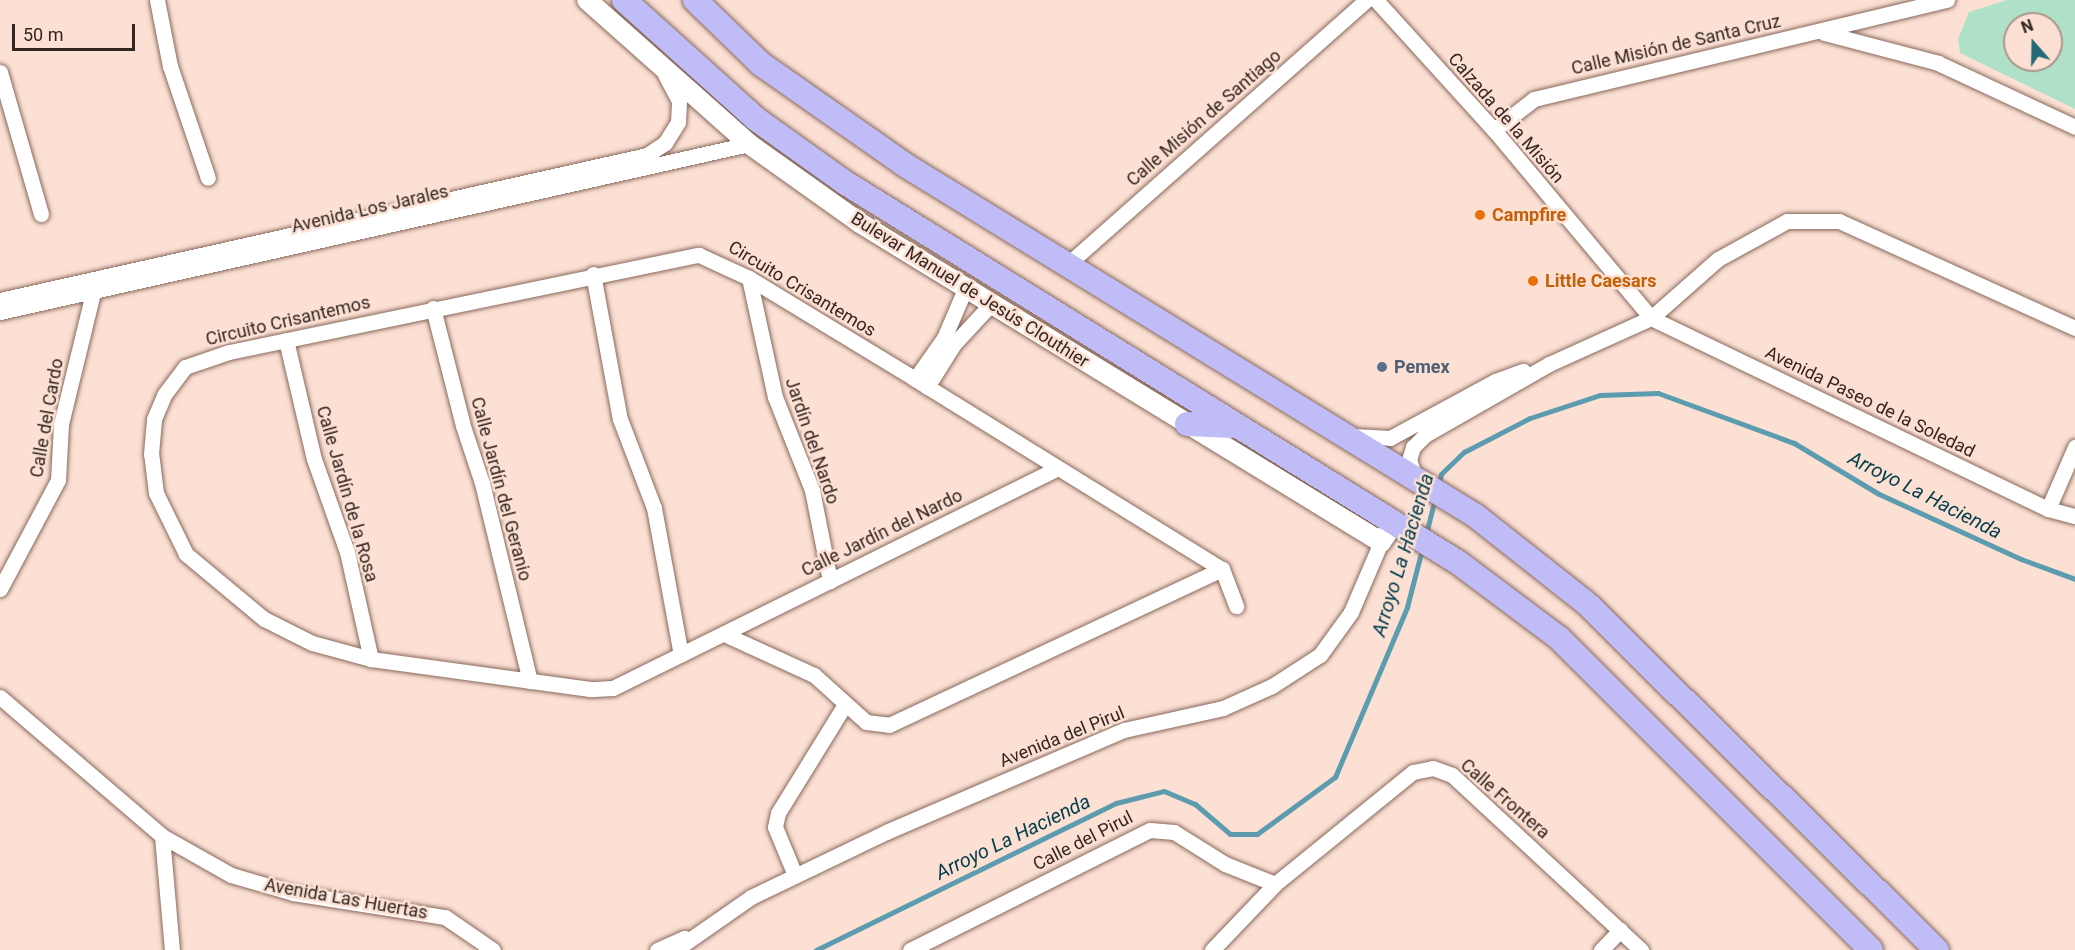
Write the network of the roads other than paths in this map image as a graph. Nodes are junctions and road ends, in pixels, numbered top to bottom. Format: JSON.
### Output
{"nodes":[{"id":1,"x":157,"y":0,"type":"edge"},
{"id":2,"x":587,"y":0,"type":"edge"},
{"id":3,"x":624,"y":0,"type":"edge"},
{"id":4,"x":1367,"y":0,"type":"edge"},
{"id":5,"x":1376,"y":0,"type":"edge"},
{"id":6,"x":1947,"y":0,"type":"edge"},
{"id":7,"x":701,"y":3,"type":"edge"},
{"id":8,"x":1818,"y":32,"type":"junction"},
{"id":9,"x":662,"y":70,"type":"junction"},
{"id":10,"x":0,"y":72,"type":"edge"},
{"id":11,"x":2075,"y":127,"type":"edge"},
{"id":12,"x":1494,"y":130,"type":"junction"},
{"id":13,"x":749,"y":144,"type":"junction"},
{"id":14,"x":208,"y":178,"type":"dead end"},
{"id":15,"x":41,"y":214,"type":"dead end"},
{"id":16,"x":1067,"y":265,"type":"junction"},
{"id":17,"x":593,"y":274,"type":"junction"},
{"id":18,"x":749,"y":278,"type":"junction"},
{"id":19,"x":95,"y":285,"type":"junction"},
{"id":20,"x":964,"y":289,"type":"junction"},
{"id":21,"x":0,"y":300,"type":"edge"},
{"id":22,"x":991,"y":304,"type":"junction"},
{"id":23,"x":433,"y":308,"type":"junction"},
{"id":24,"x":0,"y":312,"type":"edge"},
{"id":25,"x":1651,"y":318,"type":"junction"},
{"id":26,"x":2075,"y":328,"type":"edge"},
{"id":27,"x":286,"y":340,"type":"junction"},
{"id":28,"x":1549,"y":364,"type":"junction"},
{"id":29,"x":921,"y":383,"type":"junction"},
{"id":30,"x":1187,"y":424,"type":"junction"},
{"id":31,"x":1235,"y":426,"type":"junction"},
{"id":32,"x":1337,"y":432,"type":"junction"},
{"id":33,"x":2075,"y":447,"type":"edge"},
{"id":34,"x":1058,"y":468,"type":"junction"},
{"id":35,"x":1415,"y":478,"type":"junction"},
{"id":36,"x":2048,"y":509,"type":"junction"},
{"id":37,"x":2075,"y":516,"type":"edge"},
{"id":38,"x":1395,"y":534,"type":"junction"},
{"id":39,"x":1222,"y":568,"type":"junction"},
{"id":40,"x":830,"y":581,"type":"junction"},
{"id":41,"x":0,"y":589,"type":"edge"},
{"id":42,"x":1236,"y":606,"type":"dead end"},
{"id":43,"x":724,"y":634,"type":"junction"},
{"id":44,"x":681,"y":655,"type":"junction"},
{"id":45,"x":371,"y":659,"type":"junction"},
{"id":46,"x":530,"y":681,"type":"junction"},
{"id":47,"x":0,"y":697,"type":"edge"},
{"id":48,"x":844,"y":706,"type":"junction"},
{"id":49,"x":162,"y":836,"type":"junction"},
{"id":50,"x":795,"y":875,"type":"junction"},
{"id":51,"x":1275,"y":884,"type":"junction"},
{"id":52,"x":708,"y":927,"type":"junction"},
{"id":53,"x":1620,"y":930,"type":"junction"},
{"id":54,"x":172,"y":950,"type":"edge"},
{"id":55,"x":493,"y":950,"type":"edge"},
{"id":56,"x":657,"y":950,"type":"edge"},
{"id":57,"x":675,"y":950,"type":"edge"},
{"id":58,"x":909,"y":950,"type":"edge"},
{"id":59,"x":1212,"y":950,"type":"edge"},
{"id":60,"x":1601,"y":950,"type":"edge"},
{"id":61,"x":1641,"y":950,"type":"edge"},
{"id":62,"x":1871,"y":950,"type":"edge"},
{"id":63,"x":1937,"y":950,"type":"edge"}],
"edges":[{"from":1,"to":14,"type":"street"},
{"from":2,"to":9,"type":"street","name":"Bulevar Manuel de Jesús Clouthier"},
{"from":3,"to":31,"type":"main road"},
{"from":4,"to":16,"type":"street","name":"Calle Misión de Santiago"},
{"from":5,"to":12,"type":"street","name":"Calzada de la Misión"},
{"from":6,"to":8,"type":"street","name":"Calle Misión de Santa Cruz"},
{"from":7,"to":16,"type":"main road"},
{"from":8,"to":11,"type":"street"},
{"from":8,"to":12,"type":"street","name":"Calle Misión de Santa Cruz"},
{"from":9,"to":13,"type":"street","name":"Bulevar Manuel de Jesús Clouthier"},
{"from":9,"to":19,"type":"street","name":"Avenida Los Jarales"},
{"from":10,"to":15,"type":"street"},
{"from":12,"to":25,"type":"street","name":"Calzada de la Misión"},
{"from":13,"to":19,"type":"street","name":"Avenida Los Jarales"},
{"from":13,"to":20,"type":"street","name":"Bulevar Manuel de Jesús Clouthier"},
{"from":16,"to":32,"type":"main road"},
{"from":17,"to":18,"type":"street","name":"Circuito Crisantemos"},
{"from":17,"to":23,"type":"street","name":"Circuito Crisantemos"},
{"from":17,"to":44,"type":"street"},
{"from":18,"to":29,"type":"street","name":"Circuito Crisantemos"},
{"from":18,"to":40,"type":"street","name":"Jardín del Nardo"},
{"from":19,"to":21,"type":"street","name":"Avenida Los Jarales"},
{"from":19,"to":24,"type":"street","name":"Avenida Los Jarales"},
{"from":19,"to":41,"type":"street","name":"Calle del Cardo"},
{"from":20,"to":22,"type":"street","name":"Bulevar Manuel de Jesús Clouthier"},
{"from":20,"to":29,"type":"street"},
{"from":22,"to":29,"type":"street"},
{"from":22,"to":30,"type":"street","name":"Bulevar Manuel de Jesús Clouthier"},
{"from":23,"to":27,"type":"street","name":"Circuito Crisantemos"},
{"from":23,"to":46,"type":"street","name":"Calle Jardín del Geranio"},
{"from":25,"to":26,"type":"street"},
{"from":25,"to":28,"type":"street"},
{"from":25,"to":36,"type":"street","name":"Avenida Paseo de la Soledad"},
{"from":27,"to":45,"type":"street","name":"Calle Jardín de la Rosa"},
{"from":27,"to":45,"type":"street","name":"Circuito Crisantemos"},
{"from":28,"to":32,"type":"street"},
{"from":28,"to":35,"type":"street"},
{"from":29,"to":34,"type":"street","name":"Circuito Crisantemos"},
{"from":30,"to":31,"type":"main road"},
{"from":30,"to":38,"type":"street","name":"Bulevar Manuel de Jesús Clouthier"},
{"from":31,"to":38,"type":"main road"},
{"from":32,"to":35,"type":"main road"},
{"from":33,"to":36,"type":"street"},
{"from":34,"to":39,"type":"street","name":"Circuito Crisantemos"},
{"from":34,"to":40,"type":"street","name":"Calle Jardín del Nardo"},
{"from":35,"to":63,"type":"main road"},
{"from":36,"to":37,"type":"street","name":"Avenida Paseo de la Soledad"},
{"from":38,"to":50,"type":"street","name":"Avenida del Pirul"},
{"from":38,"to":62,"type":"main road"},
{"from":39,"to":42,"type":"street"},
{"from":39,"to":48,"type":"street"},
{"from":40,"to":43,"type":"street","name":"Calle Jardín del Nardo"},
{"from":43,"to":44,"type":"street","name":"Circuito Crisantemos"},
{"from":43,"to":48,"type":"street"},
{"from":44,"to":46,"type":"street","name":"Circuito Crisantemos"},
{"from":45,"to":46,"type":"street","name":"Circuito Crisantemos"},
{"from":47,"to":49,"type":"street","name":"Avenida Las Huertas"},
{"from":48,"to":50,"type":"street"},
{"from":49,"to":54,"type":"street"},
{"from":49,"to":55,"type":"street","name":"Avenida Las Huertas"},
{"from":50,"to":52,"type":"street","name":"Avenida del Pirul"},
{"from":51,"to":53,"type":"street","name":"Calle Frontera"},
{"from":51,"to":58,"type":"street","name":"Calle del Pirul"},
{"from":51,"to":59,"type":"street","name":"Calle Frontera"},
{"from":52,"to":56,"type":"street"},
{"from":52,"to":57,"type":"street"},
{"from":53,"to":60,"type":"street"},
{"from":53,"to":61,"type":"street","name":"Calle Frontera"}]}
